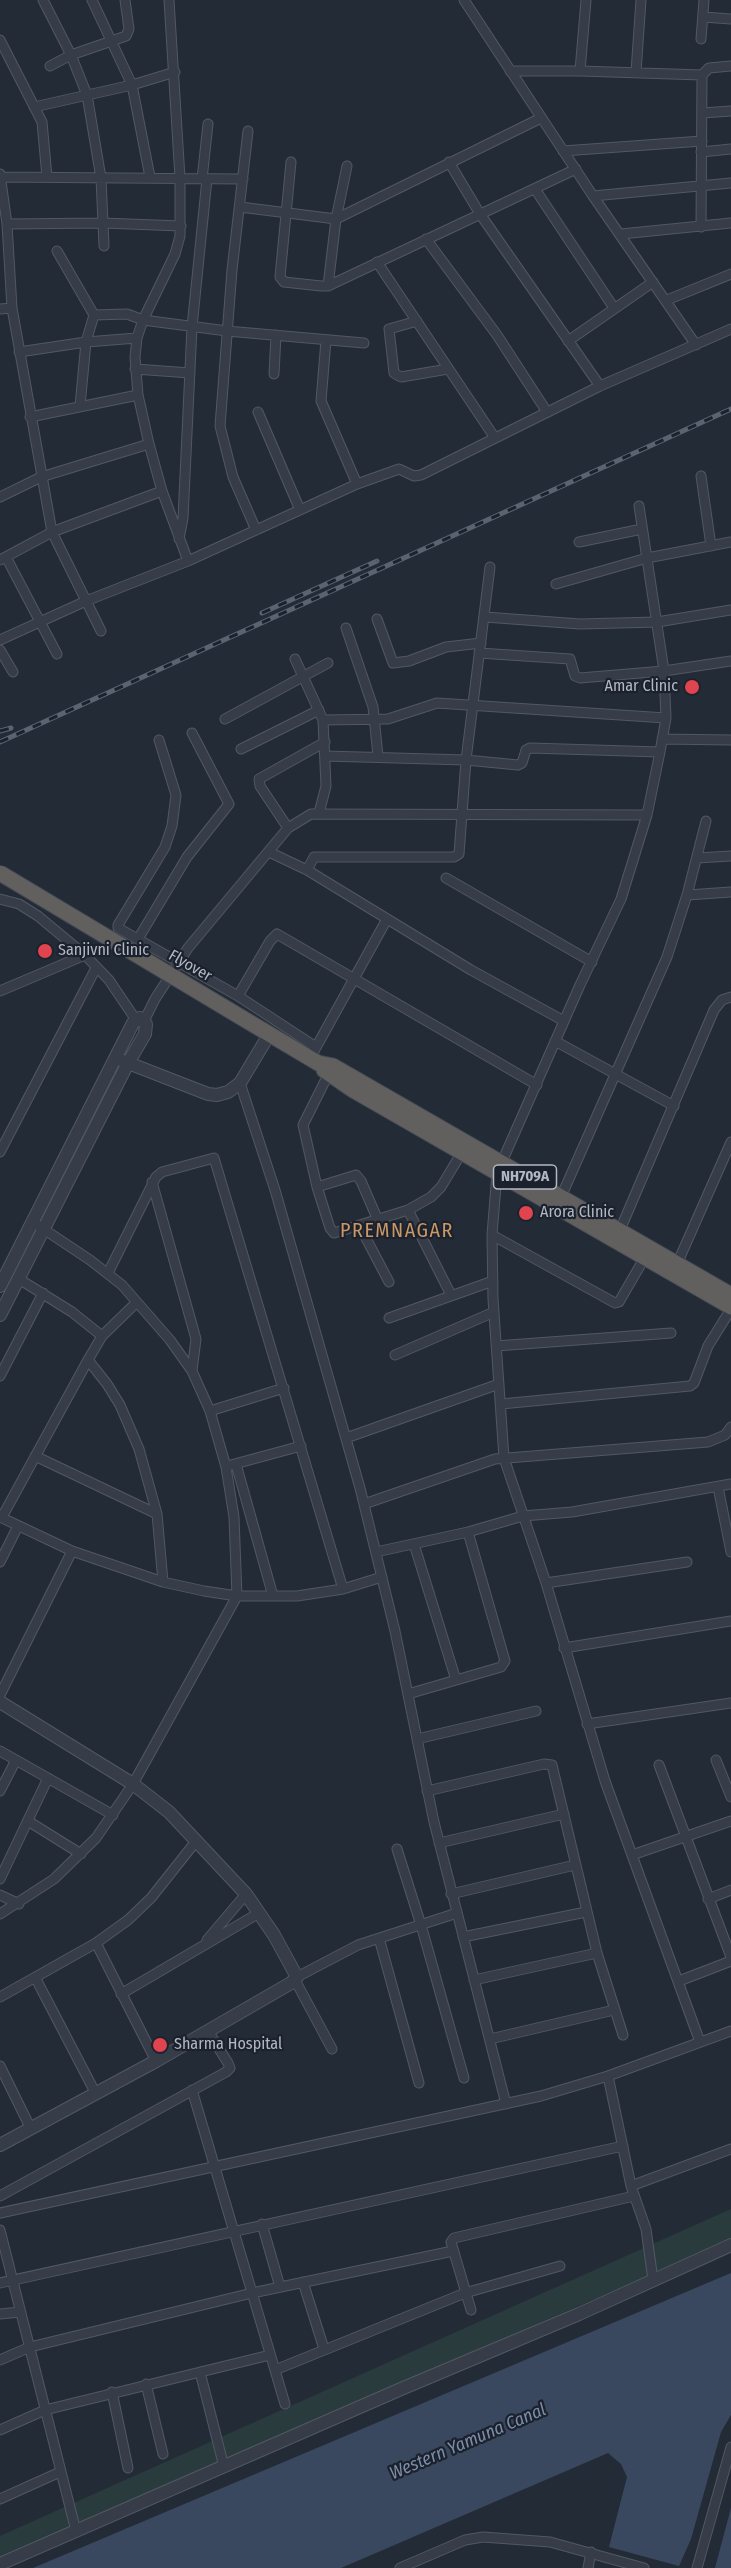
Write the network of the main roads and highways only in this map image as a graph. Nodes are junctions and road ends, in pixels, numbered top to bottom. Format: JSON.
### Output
{"nodes":[{"id":1,"x":0,"y":873,"type":"edge"},
{"id":2,"x":321,"y":1061,"type":"junction"},
{"id":3,"x":500,"y":1168,"type":"junction"},
{"id":4,"x":731,"y":1295,"type":"edge"},
{"id":5,"x":731,"y":1308,"type":"edge"}],
"edges":[{"from":1,"to":2,"type":"highway","name":"Flyover","number":"NH709A","bridge":true},
{"from":2,"to":3,"type":"highway","number":"NH709A"},
{"from":2,"to":3,"type":"highway","number":"NH709A"},
{"from":3,"to":4,"type":"highway","number":"NH709A"},
{"from":3,"to":5,"type":"highway","number":"NH709A"}]}
